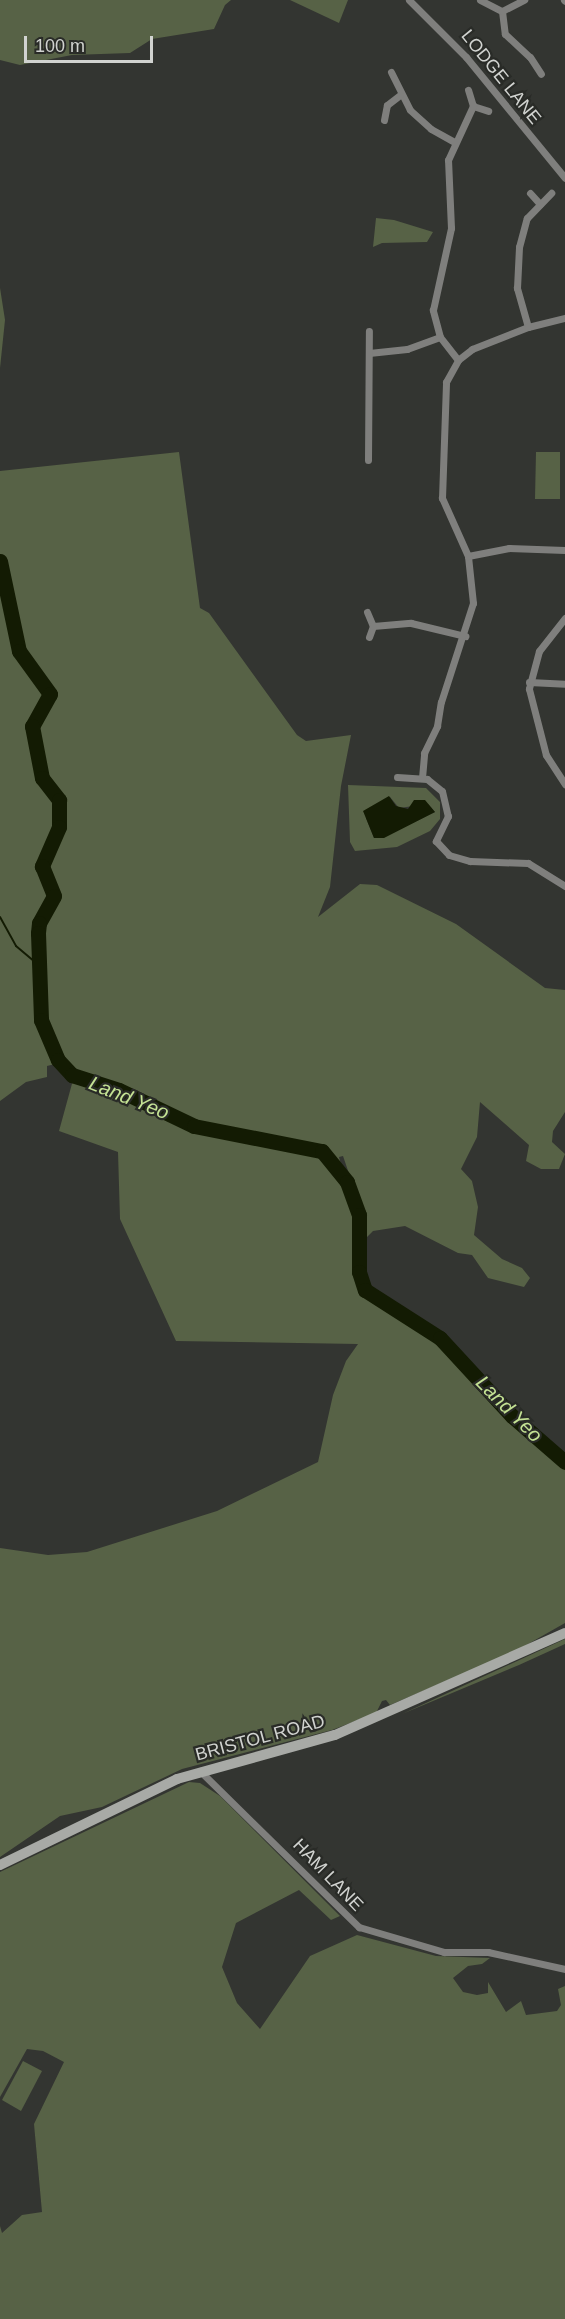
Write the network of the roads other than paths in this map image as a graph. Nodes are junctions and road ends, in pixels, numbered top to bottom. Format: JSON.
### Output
{"nodes":[{"id":1,"x":409,"y":0,"type":"edge"},
{"id":2,"x":480,"y":0,"type":"edge"},
{"id":3,"x":524,"y":0,"type":"edge"},
{"id":4,"x":502,"y":11,"type":"junction"},
{"id":5,"x":391,"y":72,"type":"dead end"},
{"id":6,"x":541,"y":74,"type":"dead end"},
{"id":7,"x":468,"y":90,"type":"dead end"},
{"id":8,"x":400,"y":95,"type":"junction"},
{"id":9,"x":473,"y":106,"type":"junction"},
{"id":10,"x":488,"y":111,"type":"dead end"},
{"id":11,"x":384,"y":120,"type":"dead end"},
{"id":12,"x":454,"y":142,"type":"junction"},
{"id":13,"x":565,"y":178,"type":"edge"},
{"id":14,"x":530,"y":193,"type":"dead end"},
{"id":15,"x":551,"y":193,"type":"dead end"},
{"id":16,"x":540,"y":204,"type":"junction"},
{"id":17,"x":565,"y":318,"type":"edge"},
{"id":18,"x":528,"y":327,"type":"junction"},
{"id":19,"x":369,"y":331,"type":"dead end"},
{"id":20,"x":440,"y":337,"type":"junction"},
{"id":21,"x":369,"y":353,"type":"junction"},
{"id":22,"x":458,"y":360,"type":"junction"},
{"id":23,"x":368,"y":460,"type":"dead end"},
{"id":24,"x":565,"y":550,"type":"edge"},
{"id":25,"x":468,"y":556,"type":"junction"},
{"id":26,"x":367,"y":612,"type":"dead end"},
{"id":27,"x":565,"y":618,"type":"edge"},
{"id":28,"x":373,"y":626,"type":"junction"},
{"id":29,"x":369,"y":636,"type":"dead end"},
{"id":30,"x":465,"y":636,"type":"junction"},
{"id":31,"x":529,"y":682,"type":"junction"},
{"id":32,"x":565,"y":684,"type":"edge"},
{"id":33,"x":397,"y":777,"type":"dead end"},
{"id":34,"x":422,"y":778,"type":"junction"},
{"id":35,"x":565,"y":784,"type":"edge"},
{"id":36,"x":565,"y":886,"type":"edge"},
{"id":37,"x":565,"y":1633,"type":"edge"},
{"id":38,"x":200,"y":1771,"type":"junction"},
{"id":39,"x":0,"y":1865,"type":"edge"},
{"id":40,"x":565,"y":1969,"type":"edge"}],
"edges":[{"from":1,"to":13,"type":"street","name":"LODGE LANE"},
{"from":2,"to":4,"type":"street"},
{"from":3,"to":4,"type":"street"},
{"from":4,"to":6,"type":"street"},
{"from":5,"to":8,"type":"street"},
{"from":7,"to":9,"type":"street"},
{"from":8,"to":11,"type":"street"},
{"from":8,"to":12,"type":"street"},
{"from":9,"to":10,"type":"street"},
{"from":9,"to":12,"type":"street"},
{"from":12,"to":20,"type":"street"},
{"from":14,"to":16,"type":"street"},
{"from":15,"to":16,"type":"street"},
{"from":16,"to":18,"type":"street"},
{"from":17,"to":18,"type":"street"},
{"from":18,"to":22,"type":"street"},
{"from":19,"to":21,"type":"street"},
{"from":20,"to":21,"type":"street"},
{"from":20,"to":22,"type":"street"},
{"from":21,"to":23,"type":"street"},
{"from":22,"to":25,"type":"street"},
{"from":24,"to":25,"type":"street"},
{"from":25,"to":30,"type":"street"},
{"from":26,"to":28,"type":"street"},
{"from":27,"to":31,"type":"street"},
{"from":28,"to":29,"type":"street"},
{"from":28,"to":30,"type":"street"},
{"from":30,"to":34,"type":"street"},
{"from":31,"to":32,"type":"street"},
{"from":31,"to":35,"type":"street"},
{"from":33,"to":34,"type":"street"},
{"from":34,"to":36,"type":"street"},
{"from":37,"to":38,"type":"main road","name":"BRISTOL ROAD"},
{"from":38,"to":39,"type":"main road","name":"BRISTOL ROAD"},
{"from":38,"to":40,"type":"street","name":"HAM LANE"}]}
